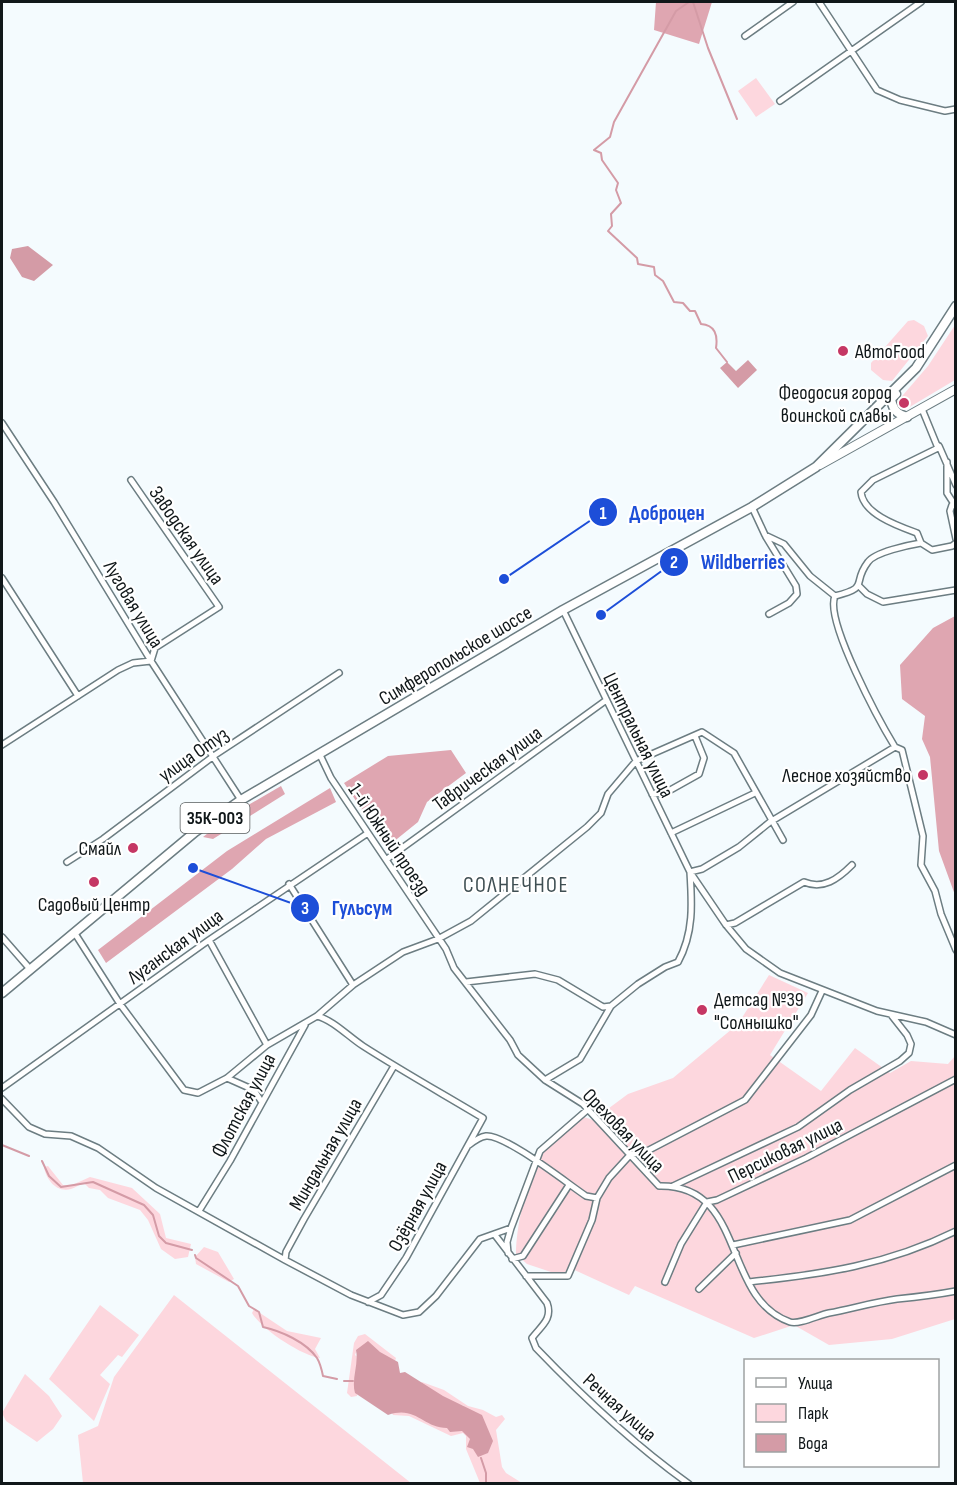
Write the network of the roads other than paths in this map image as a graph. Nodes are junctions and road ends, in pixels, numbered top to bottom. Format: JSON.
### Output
{"nodes":[{"id":1,"x":793,"y":2,"type":"edge"},
{"id":2,"x":819,"y":2,"type":"edge"},
{"id":3,"x":921,"y":2,"type":"edge"},
{"id":4,"x":745,"y":36,"type":"dead end"},
{"id":5,"x":851,"y":51,"type":"junction"},
{"id":6,"x":780,"y":101,"type":"dead end"},
{"id":7,"x":956,"y":109,"type":"edge"},
{"id":8,"x":956,"y":306,"type":"edge"},
{"id":9,"x":956,"y":316,"type":"edge"},
{"id":10,"x":936,"y":338,"type":"junction"},
{"id":11,"x":897,"y":388,"type":"junction"},
{"id":12,"x":956,"y":389,"type":"edge"},
{"id":13,"x":922,"y":409,"type":"junction"},
{"id":14,"x":907,"y":417,"type":"junction"},
{"id":15,"x":2,"y":423,"type":"edge"},
{"id":16,"x":938,"y":444,"type":"junction"},
{"id":17,"x":947,"y":462,"type":"junction"},
{"id":18,"x":816,"y":467,"type":"junction"},
{"id":19,"x":131,"y":480,"type":"dead end"},
{"id":20,"x":956,"y":484,"type":"edge"},
{"id":21,"x":954,"y":506,"type":"edge"},
{"id":22,"x":752,"y":507,"type":"junction"},
{"id":23,"x":765,"y":535,"type":"junction"},
{"id":24,"x":956,"y":541,"type":"edge"},
{"id":25,"x":921,"y":543,"type":"junction"},
{"id":26,"x":2,"y":578,"type":"edge"},
{"id":27,"x":859,"y":586,"type":"junction"},
{"id":28,"x":956,"y":590,"type":"edge"},
{"id":29,"x":835,"y":596,"type":"junction"},
{"id":30,"x":562,"y":610,"type":"junction"},
{"id":31,"x":769,"y":614,"type":"dead end"},
{"id":32,"x":151,"y":661,"type":"junction"},
{"id":33,"x":339,"y":673,"type":"dead end"},
{"id":34,"x":78,"y":696,"type":"junction"},
{"id":35,"x":605,"y":701,"type":"junction"},
{"id":36,"x":695,"y":736,"type":"junction"},
{"id":37,"x":2,"y":745,"type":"edge"},
{"id":38,"x":895,"y":747,"type":"junction"},
{"id":39,"x":215,"y":755,"type":"junction"},
{"id":40,"x":320,"y":755,"type":"junction"},
{"id":41,"x":636,"y":761,"type":"junction"},
{"id":42,"x":755,"y":793,"type":"junction"},
{"id":43,"x":652,"y":794,"type":"junction"},
{"id":44,"x":242,"y":800,"type":"junction"},
{"id":45,"x":771,"y":822,"type":"junction"},
{"id":46,"x":368,"y":833,"type":"junction"},
{"id":47,"x":671,"y":833,"type":"junction"},
{"id":48,"x":783,"y":840,"type":"dead end"},
{"id":49,"x":387,"y":859,"type":"junction"},
{"id":50,"x":67,"y":862,"type":"dead end"},
{"id":51,"x":852,"y":866,"type":"dead end"},
{"id":52,"x":690,"y":872,"type":"junction"},
{"id":53,"x":289,"y":884,"type":"junction"},
{"id":54,"x":726,"y":925,"type":"junction"},
{"id":55,"x":74,"y":932,"type":"junction"},
{"id":56,"x":2,"y":937,"type":"edge"},
{"id":57,"x":438,"y":939,"type":"junction"},
{"id":58,"x":209,"y":940,"type":"junction"},
{"id":59,"x":956,"y":950,"type":"edge"},
{"id":60,"x":30,"y":969,"type":"junction"},
{"id":61,"x":466,"y":982,"type":"junction"},
{"id":62,"x":353,"y":985,"type":"junction"},
{"id":63,"x":822,"y":991,"type":"junction"},
{"id":64,"x":2,"y":993,"type":"edge"},
{"id":65,"x":120,"y":1004,"type":"junction"},
{"id":66,"x":611,"y":1006,"type":"junction"},
{"id":67,"x":317,"y":1016,"type":"junction"},
{"id":68,"x":892,"y":1016,"type":"junction"},
{"id":69,"x":956,"y":1035,"type":"edge"},
{"id":70,"x":267,"y":1046,"type":"junction"},
{"id":71,"x":394,"y":1066,"type":"junction"},
{"id":72,"x":227,"y":1078,"type":"junction"},
{"id":73,"x":956,"y":1079,"type":"edge"},
{"id":74,"x":545,"y":1080,"type":"junction"},
{"id":75,"x":2,"y":1088,"type":"edge"},
{"id":76,"x":2,"y":1099,"type":"edge"},
{"id":77,"x":261,"y":1101,"type":"junction"},
{"id":78,"x":586,"y":1111,"type":"junction"},
{"id":79,"x":468,"y":1146,"type":"junction"},
{"id":80,"x":630,"y":1155,"type":"junction"},
{"id":81,"x":536,"y":1161,"type":"junction"},
{"id":82,"x":956,"y":1165,"type":"edge"},
{"id":83,"x":569,"y":1185,"type":"junction"},
{"id":84,"x":673,"y":1186,"type":"junction"},
{"id":85,"x":597,"y":1198,"type":"junction"},
{"id":86,"x":707,"y":1202,"type":"junction"},
{"id":87,"x":199,"y":1211,"type":"junction"},
{"id":88,"x":511,"y":1228,"type":"junction"},
{"id":89,"x":956,"y":1231,"type":"edge"},
{"id":90,"x":495,"y":1235,"type":"junction"},
{"id":91,"x":733,"y":1245,"type":"junction"},
{"id":92,"x":736,"y":1253,"type":"junction"},
{"id":93,"x":510,"y":1257,"type":"junction"},
{"id":94,"x":285,"y":1260,"type":"junction"},
{"id":95,"x":526,"y":1276,"type":"junction"},
{"id":96,"x":665,"y":1282,"type":"dead end"},
{"id":97,"x":749,"y":1282,"type":"junction"},
{"id":98,"x":699,"y":1288,"type":"dead end"},
{"id":99,"x":956,"y":1290,"type":"edge"},
{"id":100,"x":368,"y":1302,"type":"junction"},
{"id":101,"x":689,"y":1484,"type":"edge"}],
"edges":[{"from":1,"to":4,"type":"street"},
{"from":2,"to":5,"type":"street"},
{"from":3,"to":5,"type":"street"},
{"from":5,"to":6,"type":"street"},
{"from":5,"to":7,"type":"street"},
{"from":8,"to":10,"type":"main road","number":"35К-003"},
{"from":9,"to":10,"type":"main road"},
{"from":10,"to":11,"type":"main road","number":"35К-003"},
{"from":11,"to":14,"type":"main road"},
{"from":11,"to":18,"type":"main road","number":"35К-003"},
{"from":12,"to":13,"type":"main road","name":"Симферопольское шоссе"},
{"from":13,"to":14,"type":"main road","name":"Симферопольское шоссе"},
{"from":13,"to":16,"type":"street"},
{"from":14,"to":18,"type":"main road","name":"Симферопольское шоссе"},
{"from":15,"to":32,"type":"street","name":"Луговая улица"},
{"from":16,"to":17,"type":"street"},
{"from":16,"to":25,"type":"street"},
{"from":17,"to":20,"type":"street"},
{"from":17,"to":21,"type":"street"},
{"from":18,"to":22,"type":"main road","name":"Симферопольское шоссе","number":"35К-003"},
{"from":19,"to":32,"type":"street","name":"Заводская улица"},
{"from":21,"to":24,"type":"street"},
{"from":22,"to":23,"type":"street"},
{"from":22,"to":30,"type":"main road","name":"Симферопольское шоссе","number":"35К-003"},
{"from":23,"to":29,"type":"street"},
{"from":23,"to":31,"type":"street"},
{"from":24,"to":25,"type":"street"},
{"from":25,"to":27,"type":"street"},
{"from":26,"to":34,"type":"street"},
{"from":27,"to":28,"type":"street"},
{"from":27,"to":29,"type":"street"},
{"from":29,"to":38,"type":"street"},
{"from":30,"to":35,"type":"street","name":"Центральная улица"},
{"from":30,"to":40,"type":"main road","name":"Симферопольское шоссе","number":"35К-003"},
{"from":32,"to":34,"type":"street"},
{"from":32,"to":39,"type":"street","name":"Луговая улица"},
{"from":33,"to":39,"type":"street","name":"улица Отуз"},
{"from":34,"to":37,"type":"street"},
{"from":35,"to":41,"type":"street","name":"Центральная улица"},
{"from":35,"to":49,"type":"street","name":"Таврическая улица"},
{"from":36,"to":41,"type":"street"},
{"from":36,"to":42,"type":"street"},
{"from":36,"to":43,"type":"street"},
{"from":38,"to":45,"type":"street"},
{"from":38,"to":59,"type":"street"},
{"from":39,"to":44,"type":"street","name":"Луговая улица"},
{"from":39,"to":50,"type":"street","name":"улица Отуз"},
{"from":40,"to":44,"type":"main road","name":"Симферопольское шоссе","number":"35К-003"},
{"from":40,"to":46,"type":"street","name":"1-й Южный проезд"},
{"from":41,"to":43,"type":"street","name":"Центральная улица"},
{"from":41,"to":57,"type":"street"},
{"from":42,"to":45,"type":"street"},
{"from":42,"to":47,"type":"street"},
{"from":43,"to":47,"type":"street","name":"Центральная улица"},
{"from":44,"to":55,"type":"main road","name":"Симферопольское шоссе","number":"35К-003"},
{"from":45,"to":48,"type":"street"},
{"from":45,"to":52,"type":"street"},
{"from":46,"to":49,"type":"street","name":"1-й Южный проезд"},
{"from":46,"to":53,"type":"street","name":"Луганская улица"},
{"from":47,"to":52,"type":"street","name":"Центральная улица"},
{"from":49,"to":57,"type":"street","name":"1-й Южный проезд"},
{"from":51,"to":54,"type":"street"},
{"from":52,"to":54,"type":"street","name":"Центральная улица"},
{"from":52,"to":66,"type":"street","name":"Центральная улица"},
{"from":53,"to":58,"type":"street","name":"Луганская улица"},
{"from":53,"to":62,"type":"street"},
{"from":54,"to":63,"type":"street","name":"Центральная улица"},
{"from":55,"to":60,"type":"main road","name":"Симферопольское шоссе","number":"35К-003"},
{"from":55,"to":65,"type":"street"},
{"from":56,"to":60,"type":"street"},
{"from":57,"to":61,"type":"street","name":"Ореховая улица"},
{"from":57,"to":62,"type":"street"},
{"from":58,"to":65,"type":"street","name":"Луганская улица"},
{"from":58,"to":70,"type":"street"},
{"from":60,"to":64,"type":"main road","name":"Симферопольское шоссе","number":"35К-003"},
{"from":61,"to":66,"type":"street"},
{"from":61,"to":74,"type":"street","name":"Ореховая улица"},
{"from":62,"to":67,"type":"street"},
{"from":63,"to":68,"type":"street","name":"Центральная улица"},
{"from":63,"to":80,"type":"street"},
{"from":65,"to":72,"type":"street"},
{"from":65,"to":75,"type":"street","name":"Луганская улица"},
{"from":66,"to":74,"type":"street","name":"Центральная улица"},
{"from":67,"to":70,"type":"street"},
{"from":67,"to":71,"type":"street"},
{"from":67,"to":77,"type":"street","name":"Флотская улица"},
{"from":68,"to":69,"type":"street","name":"Центральная улица"},
{"from":68,"to":84,"type":"street"},
{"from":70,"to":72,"type":"street"},
{"from":71,"to":79,"type":"street","name":"Озёрная улица"},
{"from":71,"to":94,"type":"street","name":"Миндальная улица"},
{"from":72,"to":77,"type":"street"},
{"from":73,"to":86,"type":"street","name":"Персиковая улица"},
{"from":74,"to":78,"type":"street","name":"Ореховая улица"},
{"from":76,"to":87,"type":"street"},
{"from":77,"to":87,"type":"street","name":"Флотская улица"},
{"from":78,"to":80,"type":"street","name":"Ореховая улица"},
{"from":78,"to":81,"type":"street"},
{"from":79,"to":81,"type":"street"},
{"from":79,"to":100,"type":"street","name":"Озёрная улица"},
{"from":80,"to":84,"type":"street","name":"Ореховая улица"},
{"from":80,"to":85,"type":"street"},
{"from":81,"to":83,"type":"street"},
{"from":81,"to":88,"type":"street"},
{"from":82,"to":91,"type":"street"},
{"from":83,"to":85,"type":"street"},
{"from":83,"to":93,"type":"street"},
{"from":84,"to":86,"type":"street","name":"Ореховая улица"},
{"from":85,"to":95,"type":"street"},
{"from":86,"to":91,"type":"street","name":"Ореховая улица"},
{"from":86,"to":96,"type":"street"},
{"from":87,"to":94,"type":"street"},
{"from":88,"to":90,"type":"street"},
{"from":88,"to":93,"type":"street"},
{"from":89,"to":97,"type":"street"},
{"from":90,"to":93,"type":"street"},
{"from":90,"to":100,"type":"street"},
{"from":91,"to":92,"type":"street","name":"Ореховая улица"},
{"from":92,"to":97,"type":"street","name":"Ореховая улица"},
{"from":92,"to":98,"type":"street"},
{"from":93,"to":95,"type":"street"},
{"from":94,"to":100,"type":"street"},
{"from":95,"to":101,"type":"street","name":"Речная улица"},
{"from":97,"to":99,"type":"street","name":"Ореховая улица"}]}
